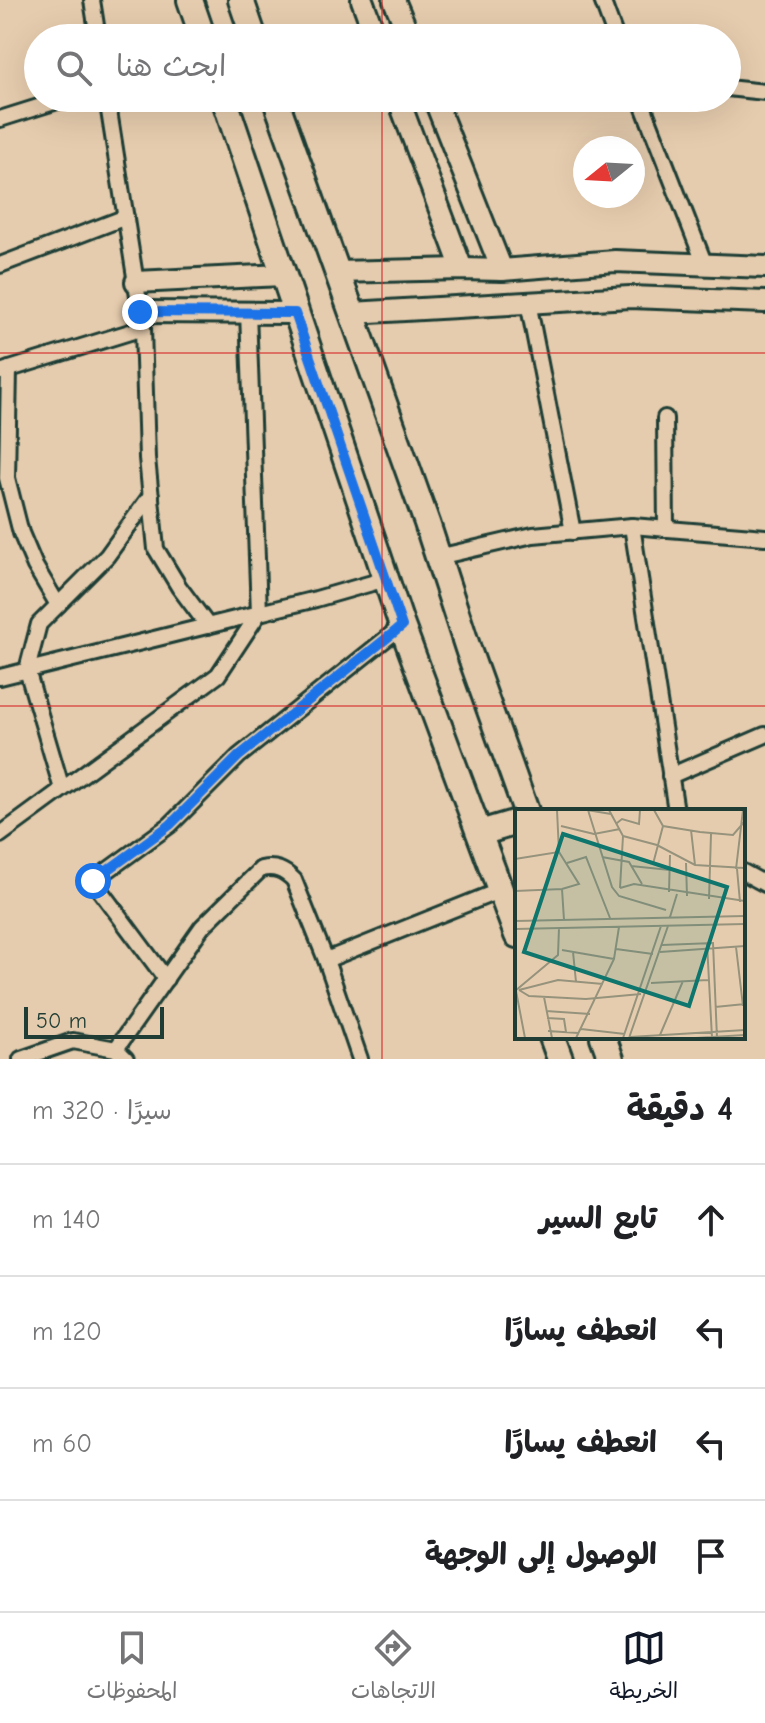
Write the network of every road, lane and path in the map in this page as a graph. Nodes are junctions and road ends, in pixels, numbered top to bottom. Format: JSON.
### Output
{"nodes":[{"id":1,"x":92,"y":0,"type":"edge"},
{"id":2,"x":190,"y":0,"type":"edge"},
{"id":3,"x":241,"y":0,"type":"edge"},
{"id":4,"x":602,"y":0,"type":"edge"},
{"id":5,"x":397,"y":1,"type":"edge"},
{"id":6,"x":364,"y":7,"type":"edge"},
{"id":7,"x":96,"y":24,"type":"edge"},
{"id":8,"x":198,"y":24,"type":"edge"},
{"id":9,"x":249,"y":24,"type":"edge"},
{"id":10,"x":405,"y":24,"type":"edge"},
{"id":11,"x":611,"y":24,"type":"edge"},
{"id":12,"x":741,"y":89,"type":"edge"},
{"id":13,"x":765,"y":92,"type":"edge"},
{"id":14,"x":24,"y":111,"type":"edge"},
{"id":15,"x":109,"y":112,"type":"edge"},
{"id":16,"x":229,"y":112,"type":"edge"},
{"id":17,"x":280,"y":112,"type":"edge"},
{"id":18,"x":403,"y":112,"type":"edge"},
{"id":19,"x":440,"y":112,"type":"edge"},
{"id":20,"x":645,"y":112,"type":"edge"},
{"id":21,"x":0,"y":119,"type":"edge"},
{"id":22,"x":126,"y":217,"type":"junction"},
{"id":23,"x":0,"y":265,"type":"edge"},
{"id":24,"x":705,"y":265,"type":"junction"},
{"id":25,"x":765,"y":267,"type":"edge"},
{"id":26,"x":462,"y":269,"type":"junction"},
{"id":27,"x":502,"y":270,"type":"junction"},
{"id":28,"x":337,"y":272,"type":"junction"},
{"id":29,"x":283,"y":275,"type":"junction"},
{"id":30,"x":136,"y":282,"type":"junction"},
{"id":31,"x":528,"y":302,"type":"junction"},
{"id":32,"x":765,"y":302,"type":"edge"},
{"id":33,"x":248,"y":312,"type":"junction"},
{"id":34,"x":295,"y":313,"type":"junction"},
{"id":35,"x":352,"y":313,"type":"junction"},
{"id":36,"x":142,"y":320,"type":"junction"},
{"id":37,"x":4,"y":371,"type":"edge"},
{"id":38,"x":665,"y":418,"type":"dead end"},
{"id":39,"x":4,"y":478,"type":"edge"},
{"id":40,"x":151,"y":495,"type":"junction"},
{"id":41,"x":632,"y":526,"type":"junction"},
{"id":42,"x":666,"y":529,"type":"junction"},
{"id":43,"x":573,"y":532,"type":"junction"},
{"id":44,"x":765,"y":537,"type":"edge"},
{"id":45,"x":438,"y":557,"type":"junction"},
{"id":46,"x":386,"y":579,"type":"junction"},
{"id":47,"x":58,"y":605,"type":"junction"},
{"id":48,"x":259,"y":613,"type":"junction"},
{"id":49,"x":208,"y":626,"type":"junction"},
{"id":50,"x":402,"y":626,"type":"junction"},
{"id":51,"x":27,"y":670,"type":"junction"},
{"id":52,"x":0,"y":677,"type":"edge"},
{"id":53,"x":765,"y":735,"type":"edge"},
{"id":54,"x":670,"y":776,"type":"junction"},
{"id":55,"x":62,"y":789,"type":"junction"},
{"id":56,"x":525,"y":809,"type":"edge"},
{"id":57,"x":676,"y":809,"type":"edge"},
{"id":58,"x":515,"y":823,"type":"edge"},
{"id":59,"x":480,"y":833,"type":"junction"},
{"id":60,"x":0,"y":835,"type":"edge"},
{"id":61,"x":745,"y":873,"type":"edge"},
{"id":62,"x":765,"y":884,"type":"edge"},
{"id":63,"x":501,"y":890,"type":"junction"},
{"id":64,"x":515,"y":929,"type":"edge"},
{"id":65,"x":326,"y":960,"type":"junction"},
{"id":66,"x":166,"y":979,"type":"junction"},
{"id":67,"x":553,"y":1039,"type":"edge"},
{"id":68,"x":604,"y":1039,"type":"edge"},
{"id":69,"x":121,"y":1054,"type":"edge"},
{"id":70,"x":21,"y":1059,"type":"edge"},
{"id":71,"x":360,"y":1059,"type":"edge"},
{"id":72,"x":560,"y":1059,"type":"edge"},
{"id":73,"x":611,"y":1059,"type":"edge"}],
"edges":[{"from":1,"to":7,"type":"street"},
{"from":2,"to":8,"type":"main road"},
{"from":3,"to":9,"type":"main road"},
{"from":4,"to":11,"type":"street"},
{"from":5,"to":6,"type":"street"},
{"from":5,"to":10,"type":"street"},
{"from":12,"to":13,"type":"street"},
{"from":14,"to":21,"type":"street"},
{"from":15,"to":22,"type":"street"},
{"from":16,"to":29,"type":"main road"},
{"from":17,"to":28,"type":"main road"},
{"from":18,"to":26,"type":"street"},
{"from":19,"to":27,"type":"street"},
{"from":20,"to":24,"type":"street"},
{"from":22,"to":23,"type":"street"},
{"from":22,"to":30,"type":"street"},
{"from":24,"to":25,"type":"street"},
{"from":24,"to":27,"type":"street"},
{"from":26,"to":27,"type":"street"},
{"from":26,"to":28,"type":"street"},
{"from":28,"to":35,"type":"main road"},
{"from":29,"to":30,"type":"street"},
{"from":29,"to":34,"type":"main road"},
{"from":30,"to":36,"type":"street"},
{"from":31,"to":32,"type":"street"},
{"from":31,"to":35,"type":"street"},
{"from":31,"to":43,"type":"street"},
{"from":33,"to":34,"type":"street"},
{"from":33,"to":36,"type":"street"},
{"from":33,"to":48,"type":"street"},
{"from":34,"to":46,"type":"main road"},
{"from":35,"to":45,"type":"main road"},
{"from":36,"to":37,"type":"street"},
{"from":36,"to":40,"type":"street"},
{"from":37,"to":39,"type":"street"},
{"from":38,"to":42,"type":"street"},
{"from":39,"to":47,"type":"street"},
{"from":40,"to":47,"type":"street"},
{"from":40,"to":49,"type":"street"},
{"from":41,"to":42,"type":"street"},
{"from":41,"to":43,"type":"street"},
{"from":41,"to":54,"type":"street"},
{"from":42,"to":44,"type":"street"},
{"from":43,"to":45,"type":"street"},
{"from":45,"to":56,"type":"main road"},
{"from":46,"to":48,"type":"street"},
{"from":46,"to":50,"type":"main road"},
{"from":47,"to":51,"type":"street"},
{"from":48,"to":49,"type":"street"},
{"from":48,"to":55,"type":"street"},
{"from":49,"to":51,"type":"street"},
{"from":50,"to":59,"type":"main road"},
{"from":50,"to":66,"type":"street"},
{"from":51,"to":52,"type":"street"},
{"from":51,"to":55,"type":"street"},
{"from":53,"to":54,"type":"street"},
{"from":54,"to":57,"type":"street"},
{"from":55,"to":60,"type":"street"},
{"from":58,"to":59,"type":"main road"},
{"from":59,"to":63,"type":"main road"},
{"from":61,"to":62,"type":"street"},
{"from":63,"to":64,"type":"main road"},
{"from":63,"to":65,"type":"street"},
{"from":65,"to":66,"type":"street"},
{"from":65,"to":71,"type":"street"},
{"from":66,"to":69,"type":"street"},
{"from":67,"to":72,"type":"main road"},
{"from":68,"to":73,"type":"main road"},
{"from":69,"to":70,"type":"street"}]}
